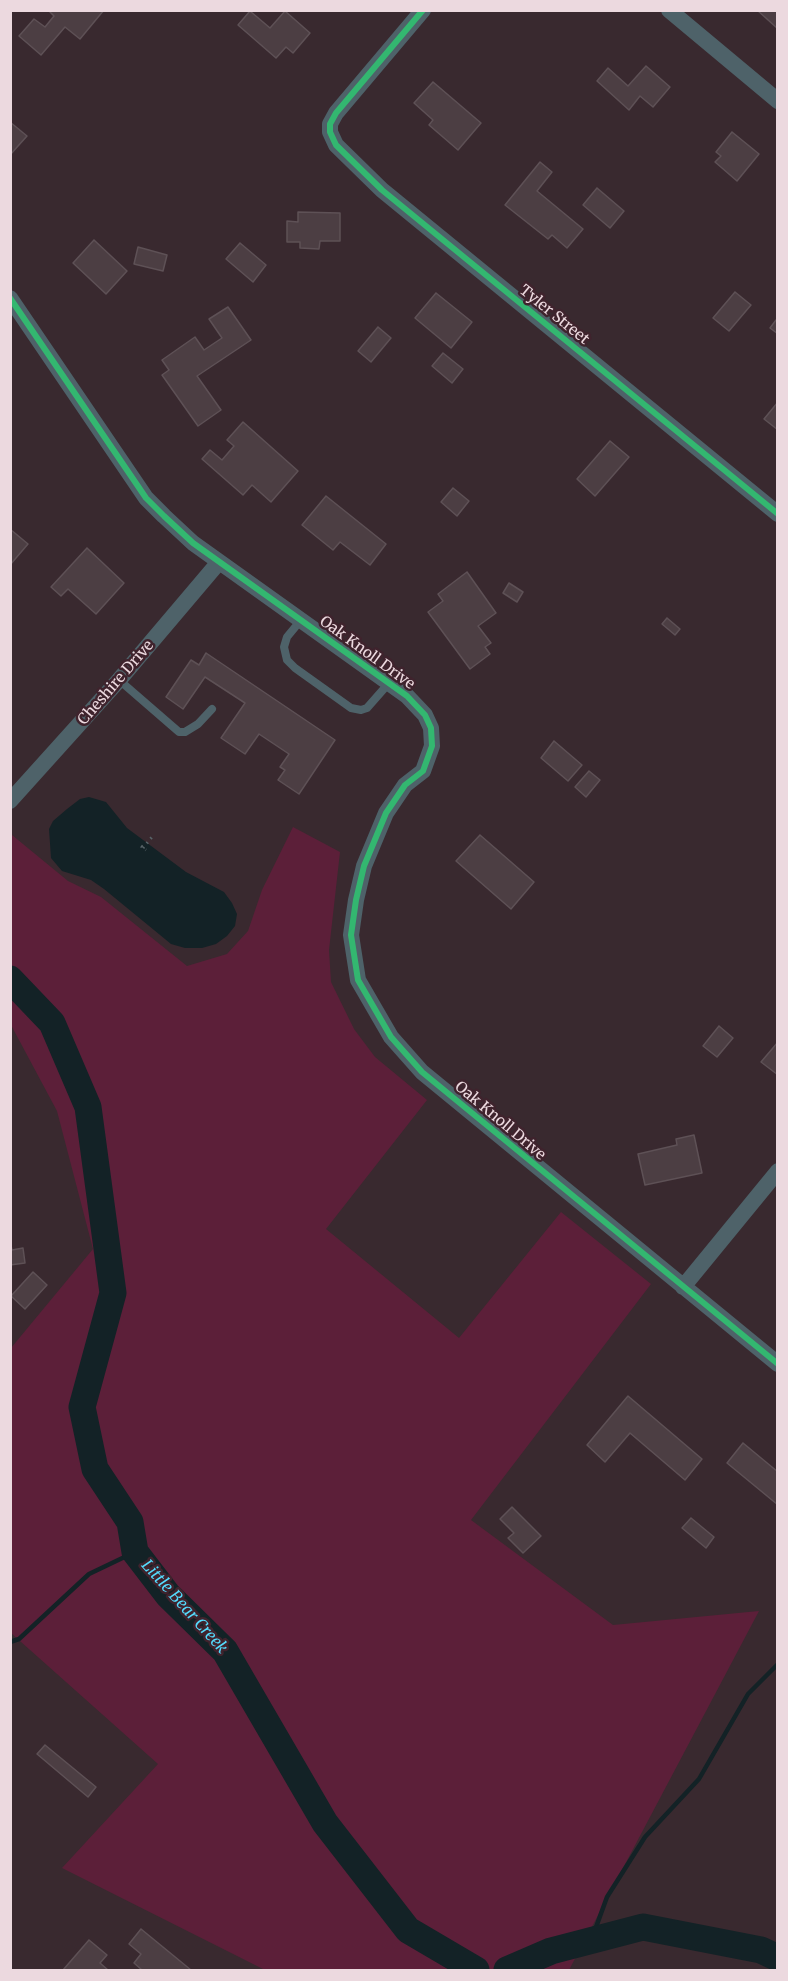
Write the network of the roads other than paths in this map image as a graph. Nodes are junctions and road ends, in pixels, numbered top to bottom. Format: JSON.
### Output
{"nodes":[{"id":1,"x":423,"y":10,"type":"edge"},
{"id":2,"x":669,"y":10,"type":"edge"},
{"id":3,"x":777,"y":101,"type":"edge"},
{"id":4,"x":10,"y":298,"type":"edge"},
{"id":5,"x":777,"y":514,"type":"edge"},
{"id":6,"x":219,"y":562,"type":"junction"},
{"id":7,"x":301,"y":620,"type":"junction"},
{"id":8,"x":119,"y":680,"type":"junction"},
{"id":9,"x":389,"y":683,"type":"junction"},
{"id":10,"x":212,"y":709,"type":"dead end"},
{"id":11,"x":10,"y":801,"type":"edge"},
{"id":12,"x":777,"y":1171,"type":"edge"},
{"id":13,"x":683,"y":1287,"type":"junction"},
{"id":14,"x":777,"y":1364,"type":"edge"}],
"edges":[{"from":1,"to":5,"type":"street","name":"Tyler Street"},
{"from":2,"to":3,"type":"street"},
{"from":4,"to":6,"type":"street","name":"Oak Knoll Drive"},
{"from":6,"to":7,"type":"street","name":"Oak Knoll Drive"},
{"from":6,"to":8,"type":"street","name":"Cheshire Drive"},
{"from":7,"to":9,"type":"street","name":"Oak Knoll Drive"},
{"from":7,"to":9,"type":"lane"},
{"from":8,"to":10,"type":"lane"},
{"from":8,"to":11,"type":"street","name":"Cheshire Drive"},
{"from":9,"to":13,"type":"street","name":"Oak Knoll Drive"},
{"from":12,"to":13,"type":"street"},
{"from":13,"to":14,"type":"street","name":"Oak Knoll Drive"}]}
